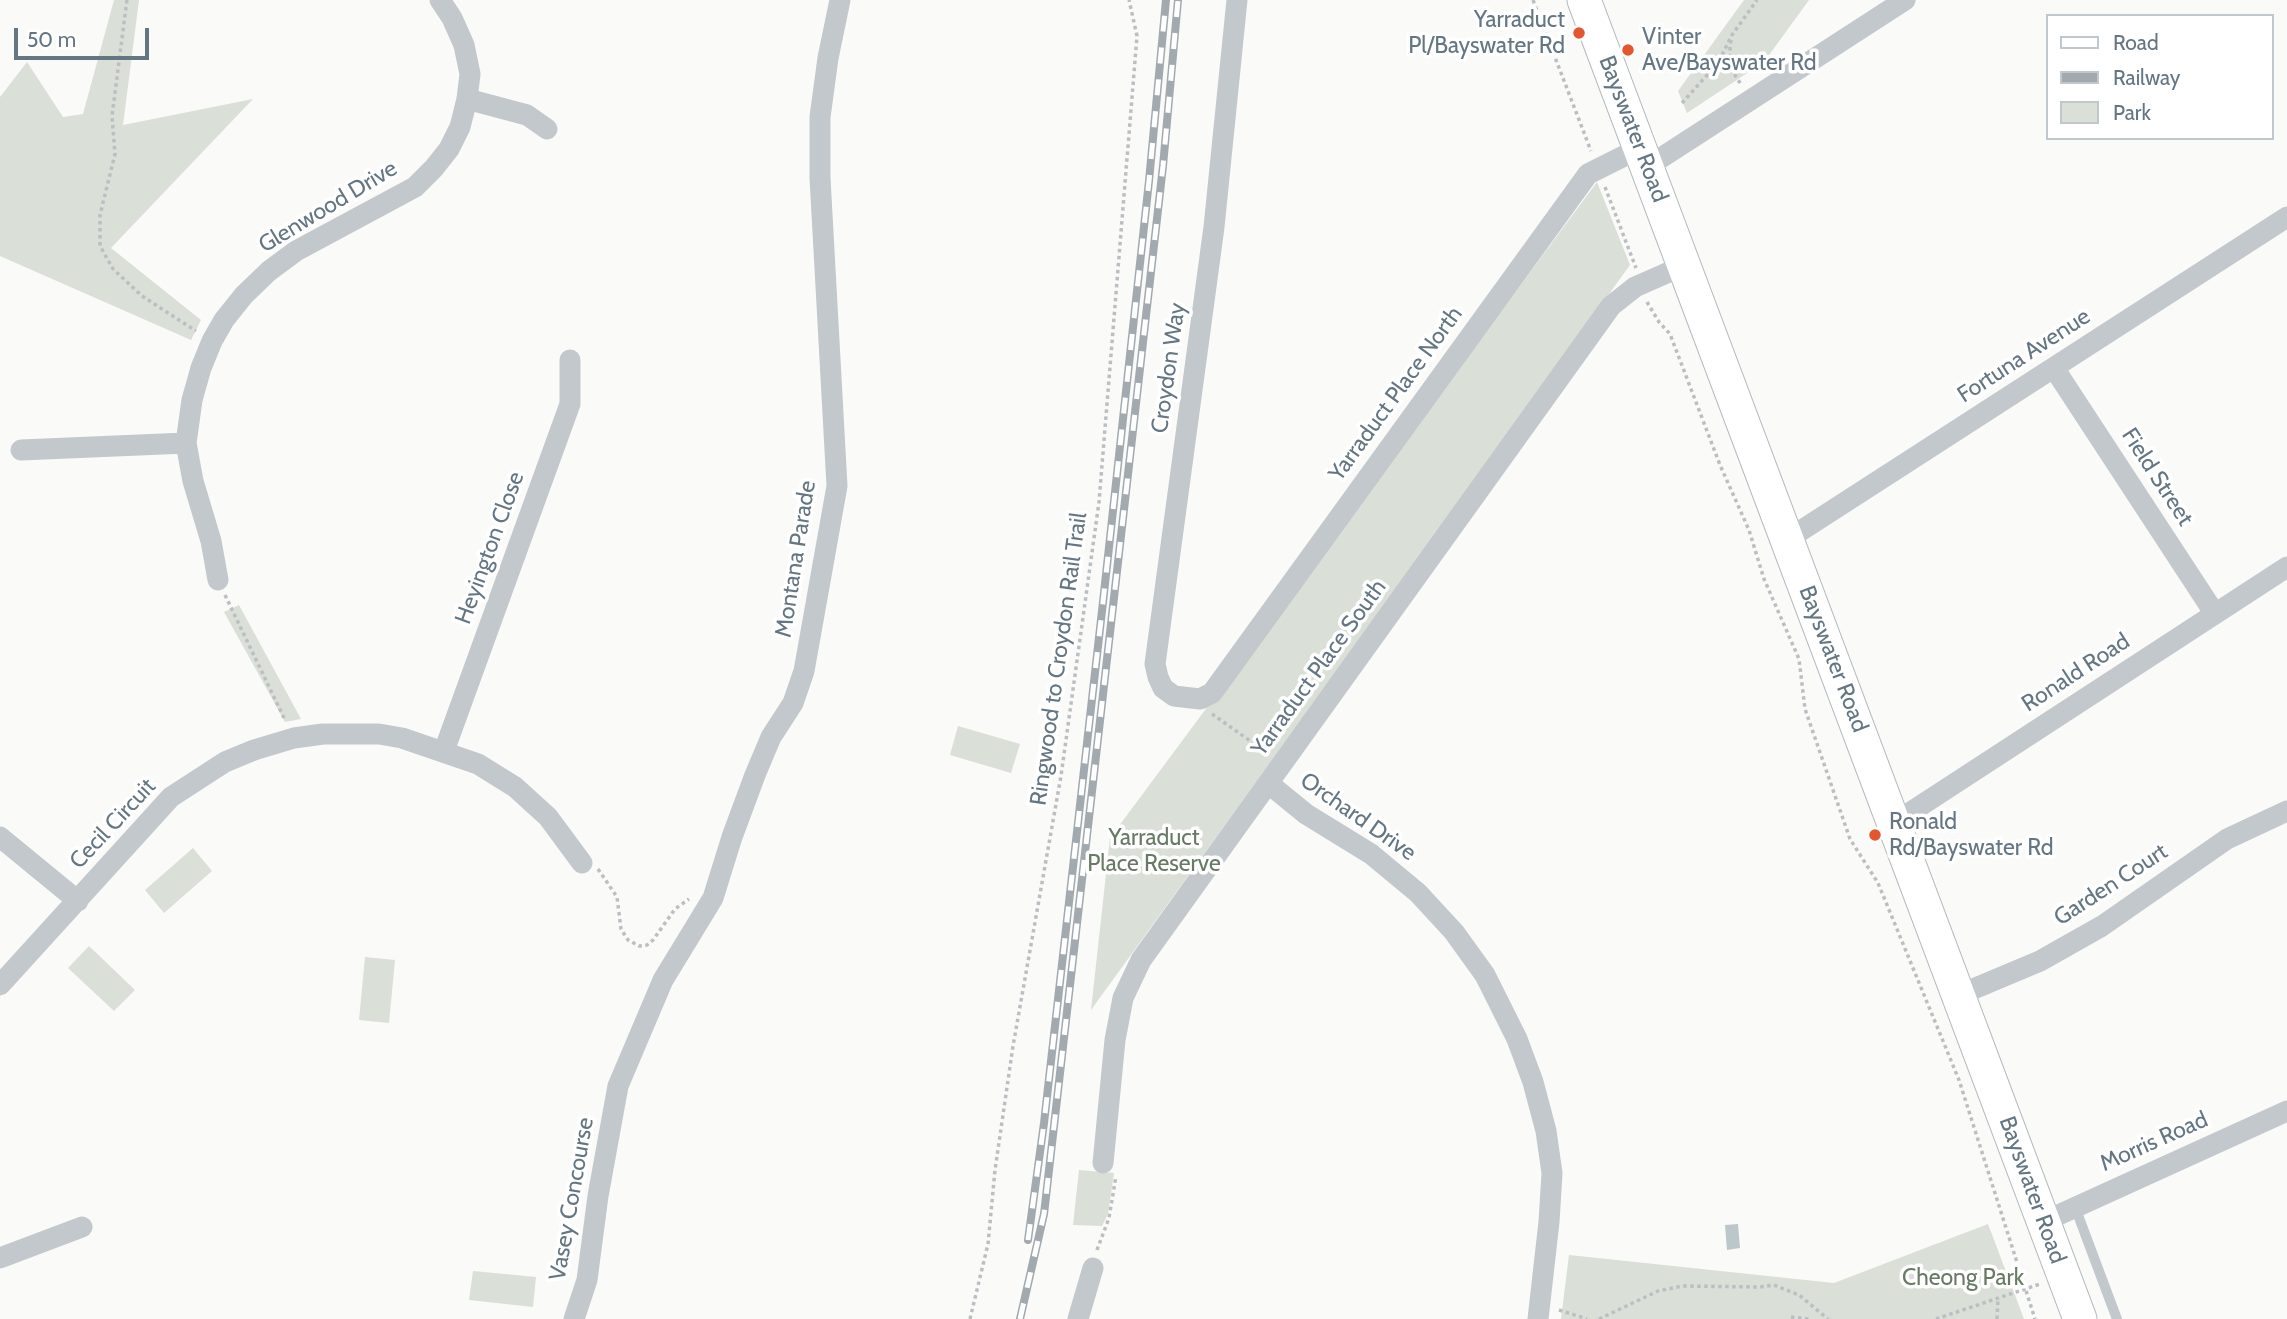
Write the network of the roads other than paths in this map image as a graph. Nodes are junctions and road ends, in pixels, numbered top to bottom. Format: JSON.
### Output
{"nodes":[{"id":1,"x":440,"y":0,"type":"edge"},
{"id":2,"x":840,"y":0,"type":"edge"},
{"id":3,"x":1237,"y":0,"type":"edge"},
{"id":4,"x":1584,"y":0,"type":"edge"},
{"id":5,"x":1905,"y":0,"type":"edge"},
{"id":6,"x":467,"y":99,"type":"junction"},
{"id":7,"x":547,"y":129,"type":"dead end"},
{"id":8,"x":1643,"y":158,"type":"junction"},
{"id":9,"x":2287,"y":217,"type":"edge"},
{"id":10,"x":1685,"y":265,"type":"junction"},
{"id":11,"x":570,"y":360,"type":"dead end"},
{"id":12,"x":2054,"y":368,"type":"junction"},
{"id":13,"x":186,"y":443,"type":"junction"},
{"id":14,"x":21,"y":450,"type":"dead end"},
{"id":15,"x":1788,"y":539,"type":"junction"},
{"id":16,"x":2287,"y":567,"type":"edge"},
{"id":17,"x":218,"y":580,"type":"road end"},
{"id":18,"x":2215,"y":614,"type":"junction"},
{"id":19,"x":1206,"y":696,"type":"joint"},
{"id":20,"x":444,"y":751,"type":"junction"},
{"id":21,"x":1268,"y":783,"type":"junction"},
{"id":22,"x":2287,"y":811,"type":"edge"},
{"id":23,"x":1894,"y":823,"type":"junction"},
{"id":24,"x":0,"y":837,"type":"edge"},
{"id":25,"x":582,"y":863,"type":"road end"},
{"id":26,"x":78,"y":901,"type":"junction"},
{"id":27,"x":0,"y":985,"type":"edge"},
{"id":28,"x":1959,"y":995,"type":"junction"},
{"id":29,"x":618,"y":1086,"type":"joint"},
{"id":30,"x":2287,"y":1111,"type":"edge"},
{"id":31,"x":1103,"y":1163,"type":"road end"},
{"id":32,"x":2075,"y":1207,"type":"junction"},
{"id":33,"x":2043,"y":1222,"type":"junction"},
{"id":34,"x":82,"y":1227,"type":"dead end"},
{"id":35,"x":0,"y":1258,"type":"edge"},
{"id":36,"x":1093,"y":1268,"type":"road end"},
{"id":37,"x":1548,"y":1314,"type":"edge"},
{"id":38,"x":574,"y":1319,"type":"edge"},
{"id":39,"x":1079,"y":1319,"type":"edge"},
{"id":40,"x":2080,"y":1319,"type":"edge"},
{"id":41,"x":2117,"y":1319,"type":"edge"}],
"edges":[{"from":1,"to":6,"type":"street","name":"Glenwood Drive"},
{"from":2,"to":29,"type":"street","name":"Montana Parade"},
{"from":3,"to":19,"type":"street","name":"Croydon Way"},
{"from":4,"to":8,"type":"main road","name":"Bayswater Road"},
{"from":5,"to":8,"type":"street","name":"Yarraduct Place North"},
{"from":6,"to":7,"type":"street"},
{"from":6,"to":13,"type":"street","name":"Glenwood Drive"},
{"from":8,"to":10,"type":"main road","name":"Bayswater Road"},
{"from":8,"to":19,"type":"street","name":"Yarraduct Place North"},
{"from":9,"to":12,"type":"street","name":"Fortuna Avenue"},
{"from":10,"to":15,"type":"main road","name":"Bayswater Road"},
{"from":10,"to":21,"type":"street","name":"Yarraduct Place South"},
{"from":11,"to":20,"type":"street","name":"Heyington Close"},
{"from":12,"to":15,"type":"street","name":"Fortuna Avenue"},
{"from":12,"to":18,"type":"street","name":"Field Street"},
{"from":13,"to":14,"type":"street"},
{"from":13,"to":17,"type":"street","name":"Glenwood Drive"},
{"from":15,"to":23,"type":"main road","name":"Bayswater Road"},
{"from":16,"to":18,"type":"street","name":"Ronald Road"},
{"from":18,"to":23,"type":"street","name":"Ronald Road"},
{"from":20,"to":25,"type":"street","name":"Cecil Circuit"},
{"from":20,"to":26,"type":"street","name":"Cecil Circuit"},
{"from":21,"to":31,"type":"street","name":"Yarraduct Place South"},
{"from":21,"to":37,"type":"street","name":"Orchard Drive"},
{"from":22,"to":28,"type":"street","name":"Garden Court"},
{"from":23,"to":28,"type":"main road","name":"Bayswater Road"},
{"from":24,"to":26,"type":"street"},
{"from":26,"to":27,"type":"street","name":"Cecil Circuit"},
{"from":28,"to":33,"type":"main road","name":"Bayswater Road"},
{"from":29,"to":38,"type":"street","name":"Vasey Concourse"},
{"from":30,"to":32,"type":"street","name":"Morris Road"},
{"from":32,"to":33,"type":"street","name":"Morris Road"},
{"from":32,"to":41,"type":"lane"},
{"from":33,"to":40,"type":"main road","name":"Bayswater Road"},
{"from":34,"to":35,"type":"street"},
{"from":36,"to":39,"type":"street"}]}
